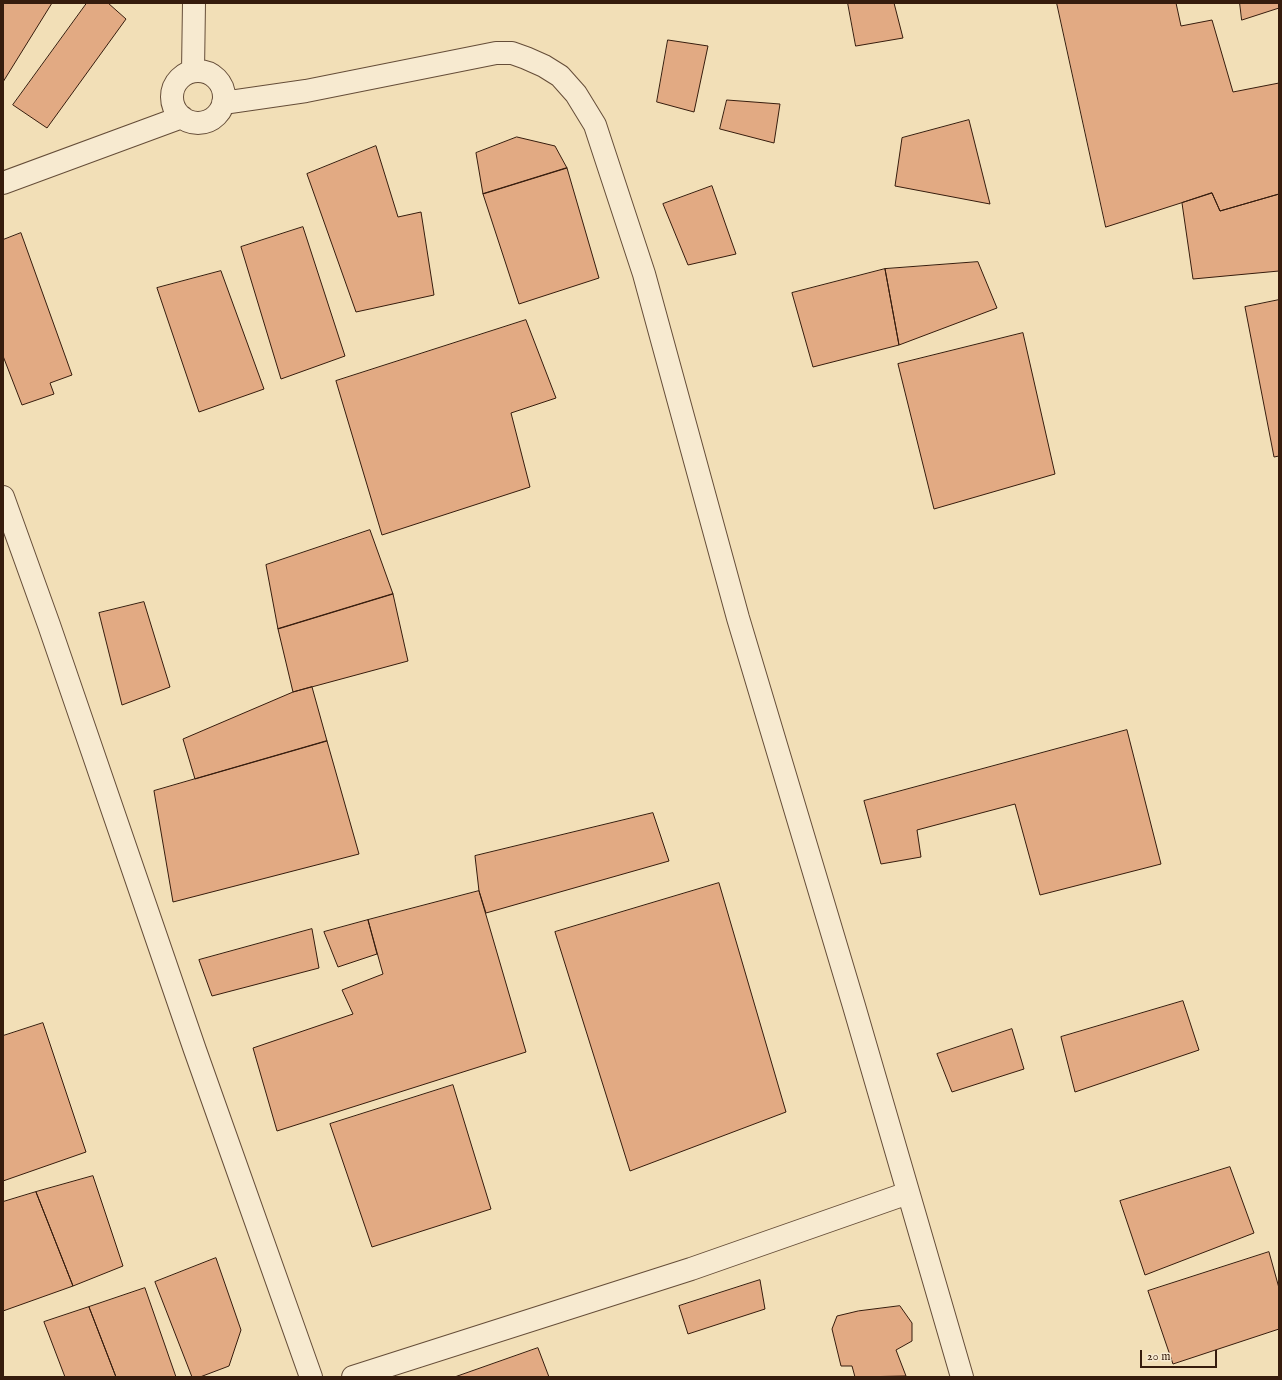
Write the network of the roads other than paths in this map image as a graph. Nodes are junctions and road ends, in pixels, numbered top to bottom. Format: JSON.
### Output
{"nodes":[{"id":1,"x":194,"y":3,"type":"edge"},
{"id":2,"x":193,"y":71,"type":"junction"},
{"id":3,"x":223,"y":104,"type":"junction"},
{"id":4,"x":182,"y":117,"type":"junction"},
{"id":5,"x":3,"y":183,"type":"edge"},
{"id":6,"x":3,"y":496,"type":"edge"},
{"id":7,"x":908,"y":1193,"type":"junction"},
{"id":8,"x":311,"y":1377,"type":"edge"},
{"id":9,"x":353,"y":1377,"type":"edge"},
{"id":10,"x":962,"y":1377,"type":"edge"}],
"edges":[{"from":1,"to":2,"type":"street"},
{"from":2,"to":3,"type":"street"},
{"from":2,"to":4,"type":"street"},
{"from":3,"to":4,"type":"street"},
{"from":3,"to":7,"type":"street"},
{"from":4,"to":5,"type":"street"},
{"from":6,"to":8,"type":"street"},
{"from":7,"to":9,"type":"street"},
{"from":7,"to":10,"type":"street"}]}
